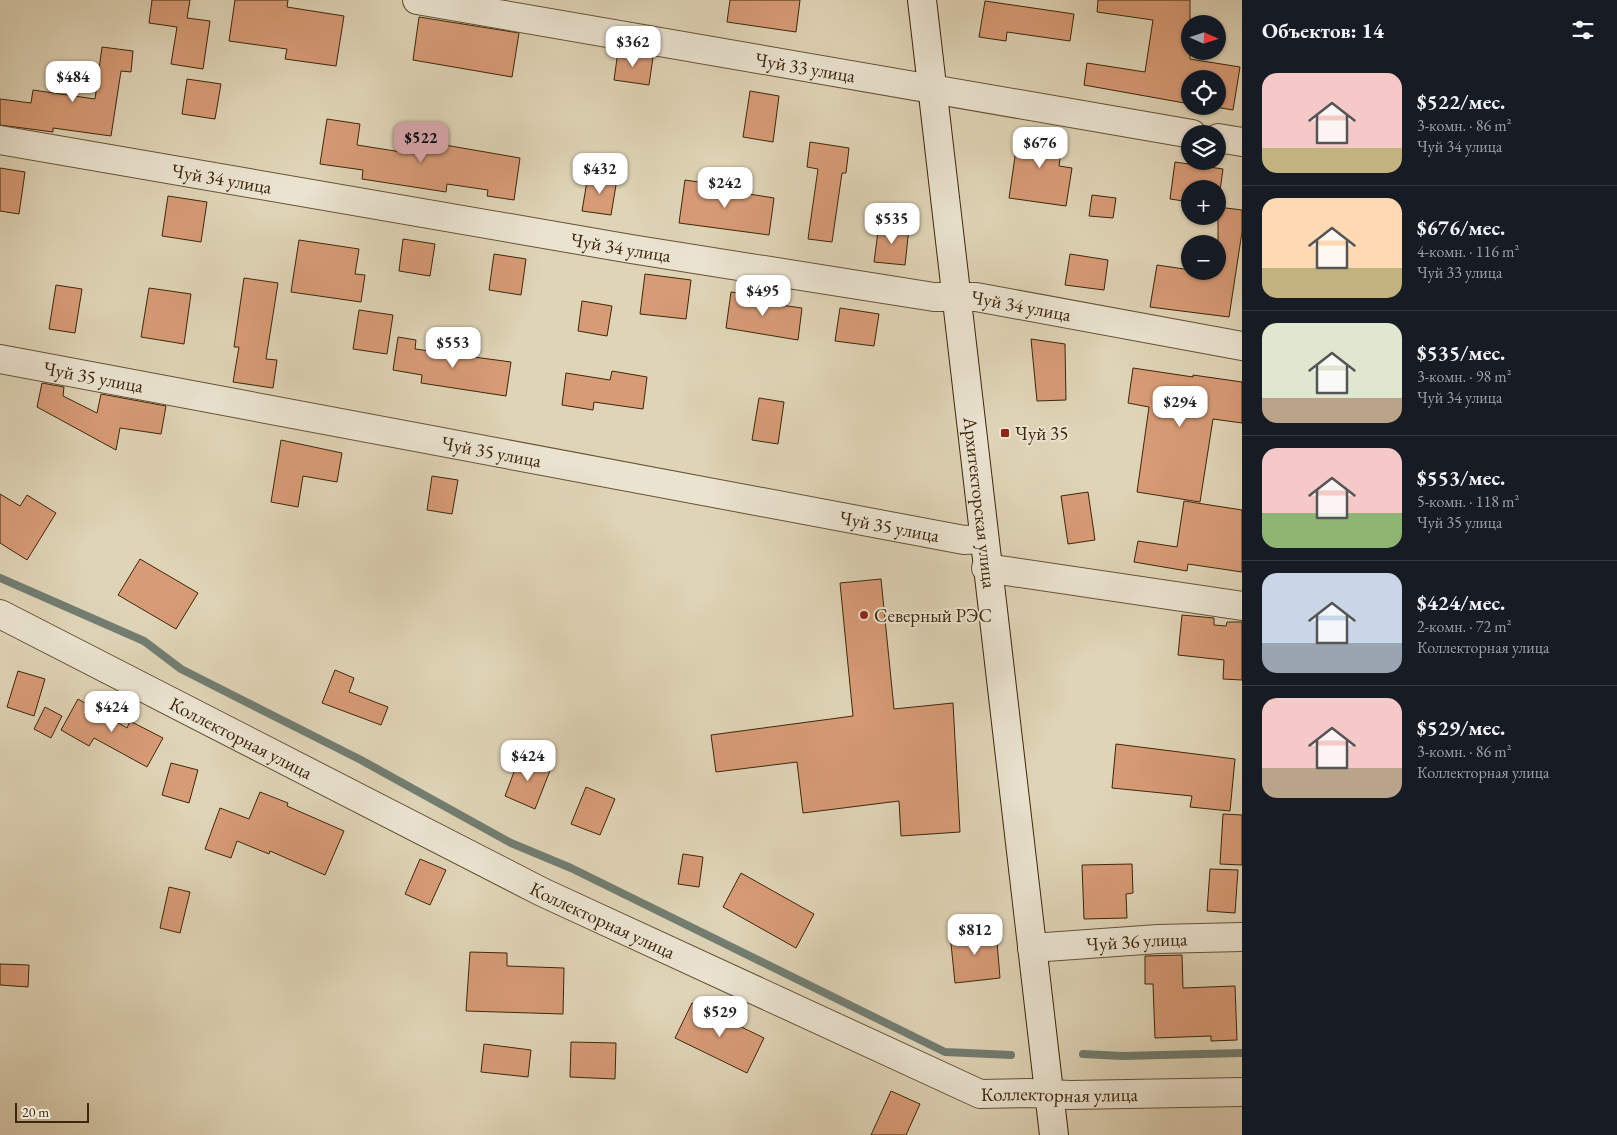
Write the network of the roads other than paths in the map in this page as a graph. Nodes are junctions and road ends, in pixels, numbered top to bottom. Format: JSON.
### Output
{"nodes":[{"id":1,"x":417,"y":0,"type":"edge"},
{"id":2,"x":922,"y":0,"type":"edge"},
{"id":3,"x":933,"y":90,"type":"junction"},
{"id":4,"x":1181,"y":132,"type":"edge"},
{"id":5,"x":1226,"y":139,"type":"edge"},
{"id":6,"x":0,"y":140,"type":"edge"},
{"id":7,"x":1242,"y":142,"type":"edge"},
{"id":8,"x":956,"y":297,"type":"junction"},
{"id":9,"x":1242,"y":346,"type":"edge"},
{"id":10,"x":0,"y":358,"type":"edge"},
{"id":11,"x":984,"y":539,"type":"junction"},
{"id":12,"x":986,"y":568,"type":"junction"},
{"id":13,"x":1242,"y":606,"type":"edge"},
{"id":14,"x":0,"y":614,"type":"edge"},
{"id":15,"x":1242,"y":937,"type":"edge"},
{"id":16,"x":1032,"y":948,"type":"junction"},
{"id":17,"x":1242,"y":1092,"type":"edge"},
{"id":18,"x":1050,"y":1094,"type":"junction"},
{"id":19,"x":1054,"y":1135,"type":"edge"}],
"edges":[{"from":1,"to":3,"type":"street","name":"Чуй 33 улица"},
{"from":2,"to":3,"type":"street","name":"Архитекторская улица"},
{"from":3,"to":4,"type":"street","name":"Чуй 33 улица"},
{"from":3,"to":8,"type":"street","name":"Архитекторская улица"},
{"from":5,"to":7,"type":"street"},
{"from":6,"to":8,"type":"street","name":"Чуй 34 улица"},
{"from":8,"to":9,"type":"street","name":"Чуй 34 улица"},
{"from":8,"to":11,"type":"street","name":"Архитекторская улица"},
{"from":10,"to":11,"type":"street","name":"Чуй 35 улица"},
{"from":11,"to":12,"type":"street","name":"Архитекторская улица"},
{"from":12,"to":13,"type":"street"},
{"from":12,"to":16,"type":"street","name":"Архитекторская улица"},
{"from":14,"to":18,"type":"street","name":"Коллекторная улица"},
{"from":15,"to":16,"type":"street","name":"Чуй 36 улица"},
{"from":16,"to":18,"type":"street","name":"Архитекторская улица"},
{"from":17,"to":18,"type":"street","name":"Коллекторная улица"},
{"from":18,"to":19,"type":"street","name":"Архитекторская улица"}]}
